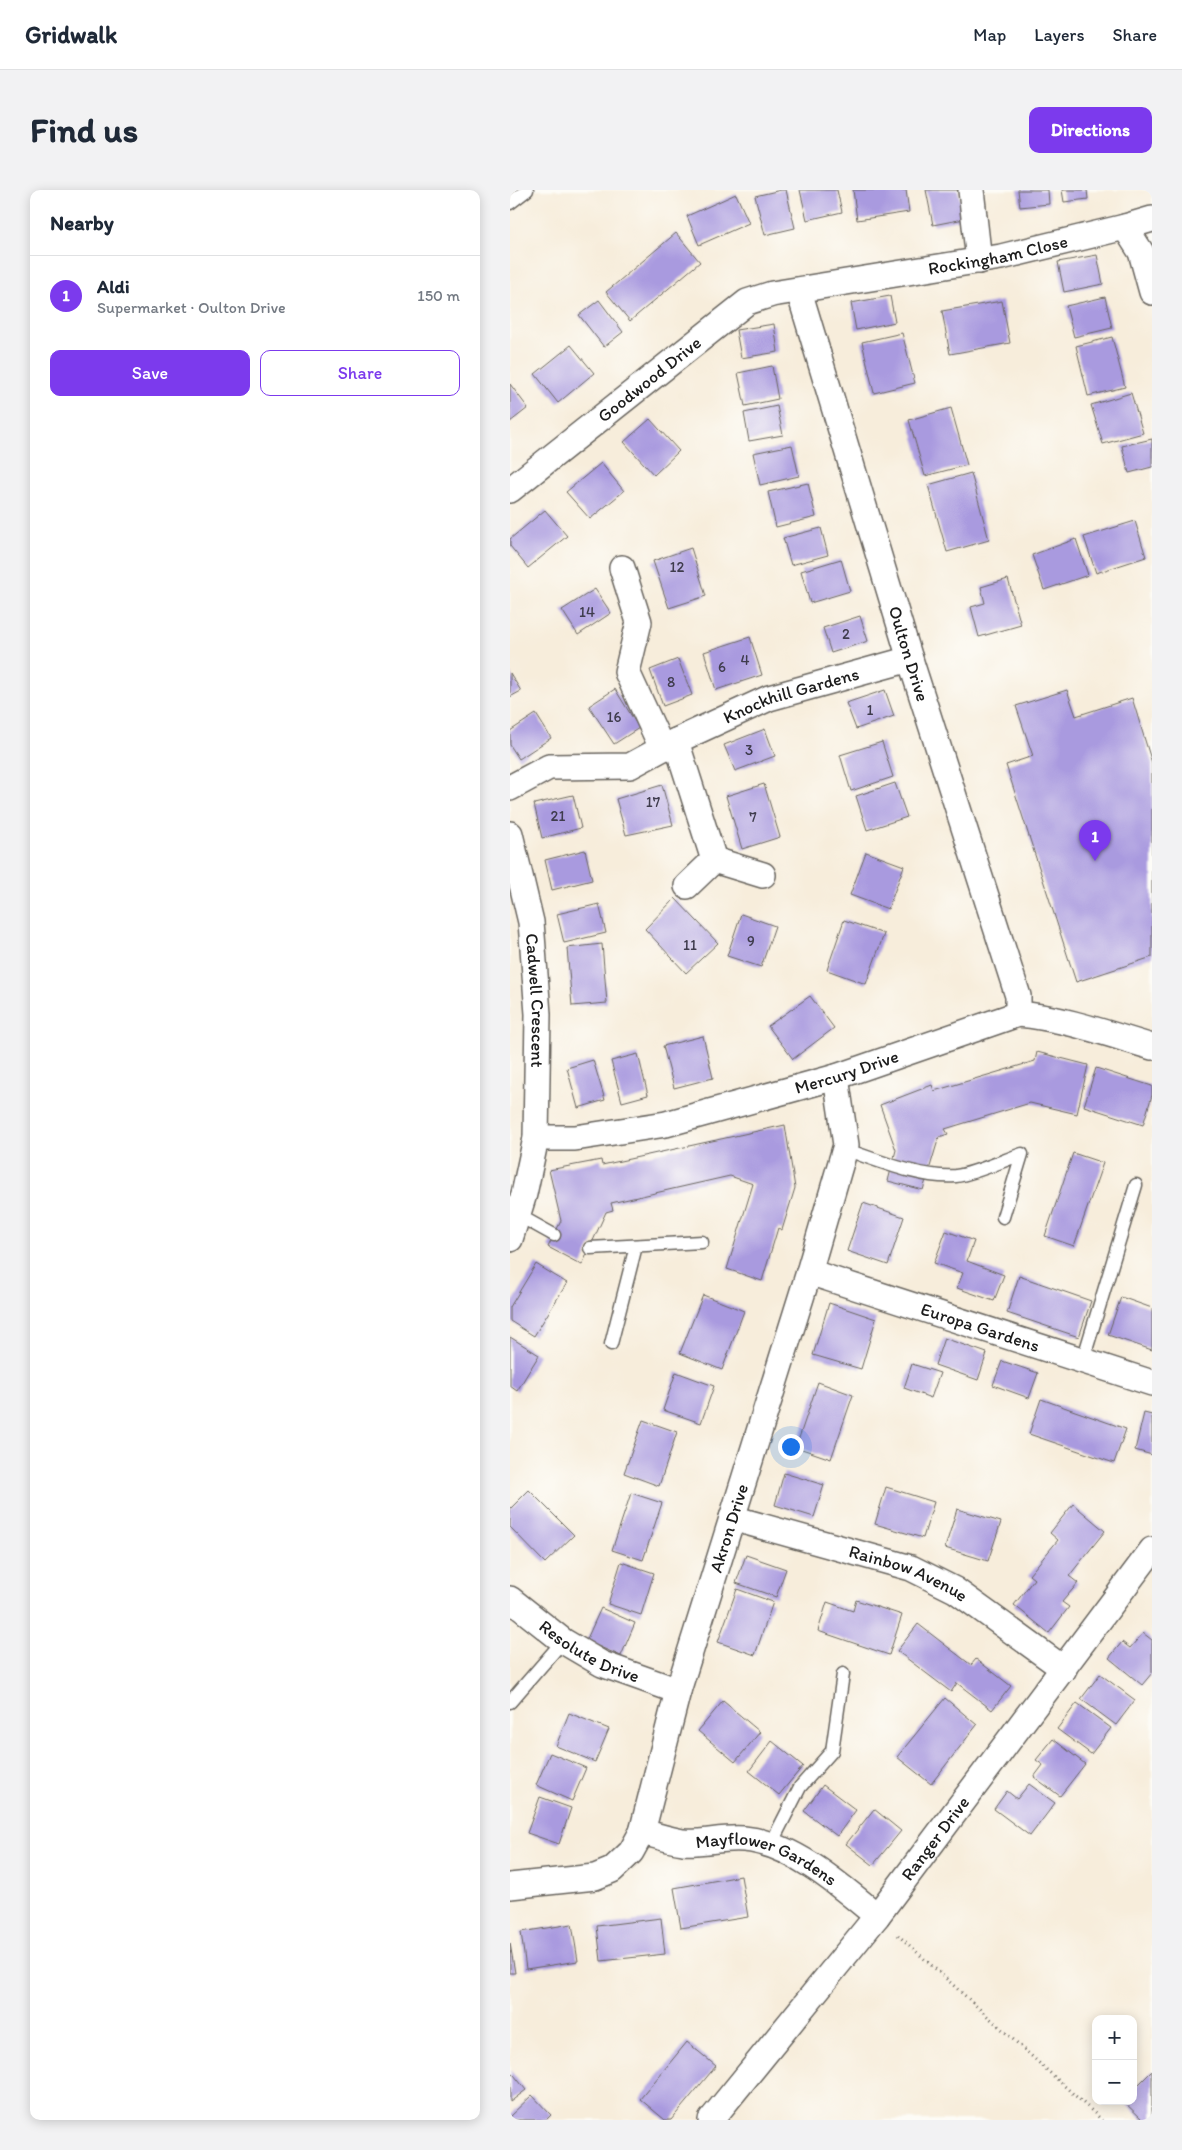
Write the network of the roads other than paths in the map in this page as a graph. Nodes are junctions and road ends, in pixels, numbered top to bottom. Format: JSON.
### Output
{"nodes":[{"id":1,"x":527,"y":190,"type":"edge"},
{"id":2,"x":971,"y":190,"type":"edge"},
{"id":3,"x":510,"y":203,"type":"edge"},
{"id":4,"x":1152,"y":220,"type":"edge"},
{"id":5,"x":1125,"y":227,"type":"junction"},
{"id":6,"x":979,"y":261,"type":"junction"},
{"id":7,"x":799,"y":292,"type":"junction"},
{"id":8,"x":1152,"y":292,"type":"edge"},
{"id":9,"x":510,"y":490,"type":"edge"},
{"id":10,"x":622,"y":568,"type":"dead end"},
{"id":11,"x":910,"y":659,"type":"junction"},
{"id":12,"x":669,"y":745,"type":"junction"},
{"id":13,"x":510,"y":788,"type":"edge"},
{"id":14,"x":510,"y":834,"type":"edge"},
{"id":15,"x":714,"y":860,"type":"junction"},
{"id":16,"x":763,"y":875,"type":"dead end"},
{"id":17,"x":686,"y":886,"type":"dead end"},
{"id":18,"x":1018,"y":1014,"type":"junction"},
{"id":19,"x":1152,"y":1047,"type":"edge"},
{"id":20,"x":836,"y":1078,"type":"junction"},
{"id":21,"x":536,"y":1138,"type":"junction"},
{"id":22,"x":844,"y":1149,"type":"junction"},
{"id":23,"x":1136,"y":1185,"type":"dead end"},
{"id":24,"x":518,"y":1215,"type":"junction"},
{"id":25,"x":1003,"y":1217,"type":"dead end"},
{"id":26,"x":554,"y":1235,"type":"dead end"},
{"id":27,"x":510,"y":1239,"type":"edge"},
{"id":28,"x":702,"y":1242,"type":"dead end"},
{"id":29,"x":636,"y":1246,"type":"junction"},
{"id":30,"x":590,"y":1248,"type":"dead end"},
{"id":31,"x":809,"y":1272,"type":"junction"},
{"id":32,"x":611,"y":1344,"type":"dead end"},
{"id":33,"x":1083,"y":1360,"type":"junction"},
{"id":34,"x":1152,"y":1383,"type":"edge"},
{"id":35,"x":732,"y":1518,"type":"junction"},
{"id":36,"x":1152,"y":1550,"type":"edge"},
{"id":37,"x":510,"y":1599,"type":"edge"},
{"id":38,"x":563,"y":1641,"type":"junction"},
{"id":39,"x":1064,"y":1669,"type":"junction"},
{"id":40,"x":843,"y":1674,"type":"dead end"},
{"id":41,"x":678,"y":1691,"type":"junction"},
{"id":42,"x":510,"y":1702,"type":"edge"},
{"id":43,"x":642,"y":1832,"type":"junction"},
{"id":44,"x":770,"y":1846,"type":"junction"},
{"id":45,"x":510,"y":1886,"type":"edge"},
{"id":46,"x":877,"y":1916,"type":"junction"},
{"id":47,"x":711,"y":2120,"type":"edge"}],
"edges":[{"from":1,"to":3,"type":"lane"},
{"from":2,"to":6,"type":"street"},
{"from":4,"to":5,"type":"street","name":"Rockingham Close"},
{"from":5,"to":6,"type":"street","name":"Rockingham Close"},
{"from":5,"to":8,"type":"street"},
{"from":6,"to":7,"type":"street","name":"Rockingham Close"},
{"from":7,"to":9,"type":"street","name":"Goodwood Drive"},
{"from":7,"to":11,"type":"street","name":"Oulton Drive"},
{"from":10,"to":12,"type":"street"},
{"from":11,"to":12,"type":"street","name":"Knockhill Gardens"},
{"from":11,"to":18,"type":"street","name":"Oulton Drive"},
{"from":12,"to":13,"type":"street","name":"Knockhill Gardens"},
{"from":12,"to":15,"type":"street"},
{"from":14,"to":21,"type":"street","name":"Cadwell Crescent"},
{"from":15,"to":16,"type":"street"},
{"from":15,"to":17,"type":"street"},
{"from":18,"to":19,"type":"street","name":"Mercury Drive"},
{"from":18,"to":20,"type":"street","name":"Mercury Drive"},
{"from":20,"to":21,"type":"street","name":"Mercury Drive"},
{"from":20,"to":22,"type":"street","name":"Akron Drive"},
{"from":21,"to":24,"type":"street","name":"Cadwell Crescent"},
{"from":22,"to":25,"type":"lane"},
{"from":22,"to":31,"type":"street","name":"Akron Drive"},
{"from":23,"to":33,"type":"lane"},
{"from":24,"to":26,"type":"lane"},
{"from":24,"to":27,"type":"street","name":"Cadwell Crescent"},
{"from":28,"to":29,"type":"lane"},
{"from":29,"to":30,"type":"lane"},
{"from":29,"to":32,"type":"lane"},
{"from":31,"to":33,"type":"street","name":"Europa Gardens"},
{"from":31,"to":35,"type":"street","name":"Akron Drive"},
{"from":33,"to":34,"type":"street","name":"Europa Gardens"},
{"from":35,"to":39,"type":"street","name":"Rainbow Avenue"},
{"from":35,"to":41,"type":"street","name":"Akron Drive"},
{"from":36,"to":39,"type":"street","name":"Ranger Drive"},
{"from":37,"to":38,"type":"street","name":"Resolute Drive"},
{"from":38,"to":41,"type":"street","name":"Resolute Drive"},
{"from":38,"to":42,"type":"lane"},
{"from":39,"to":46,"type":"street","name":"Ranger Drive"},
{"from":40,"to":44,"type":"lane"},
{"from":41,"to":43,"type":"street","name":"Akron Drive"},
{"from":43,"to":44,"type":"street","name":"Mayflower Gardens"},
{"from":43,"to":45,"type":"street","name":"Akron Drive"},
{"from":44,"to":46,"type":"street","name":"Mayflower Gardens"},
{"from":46,"to":47,"type":"street","name":"Ranger Drive"}]}
